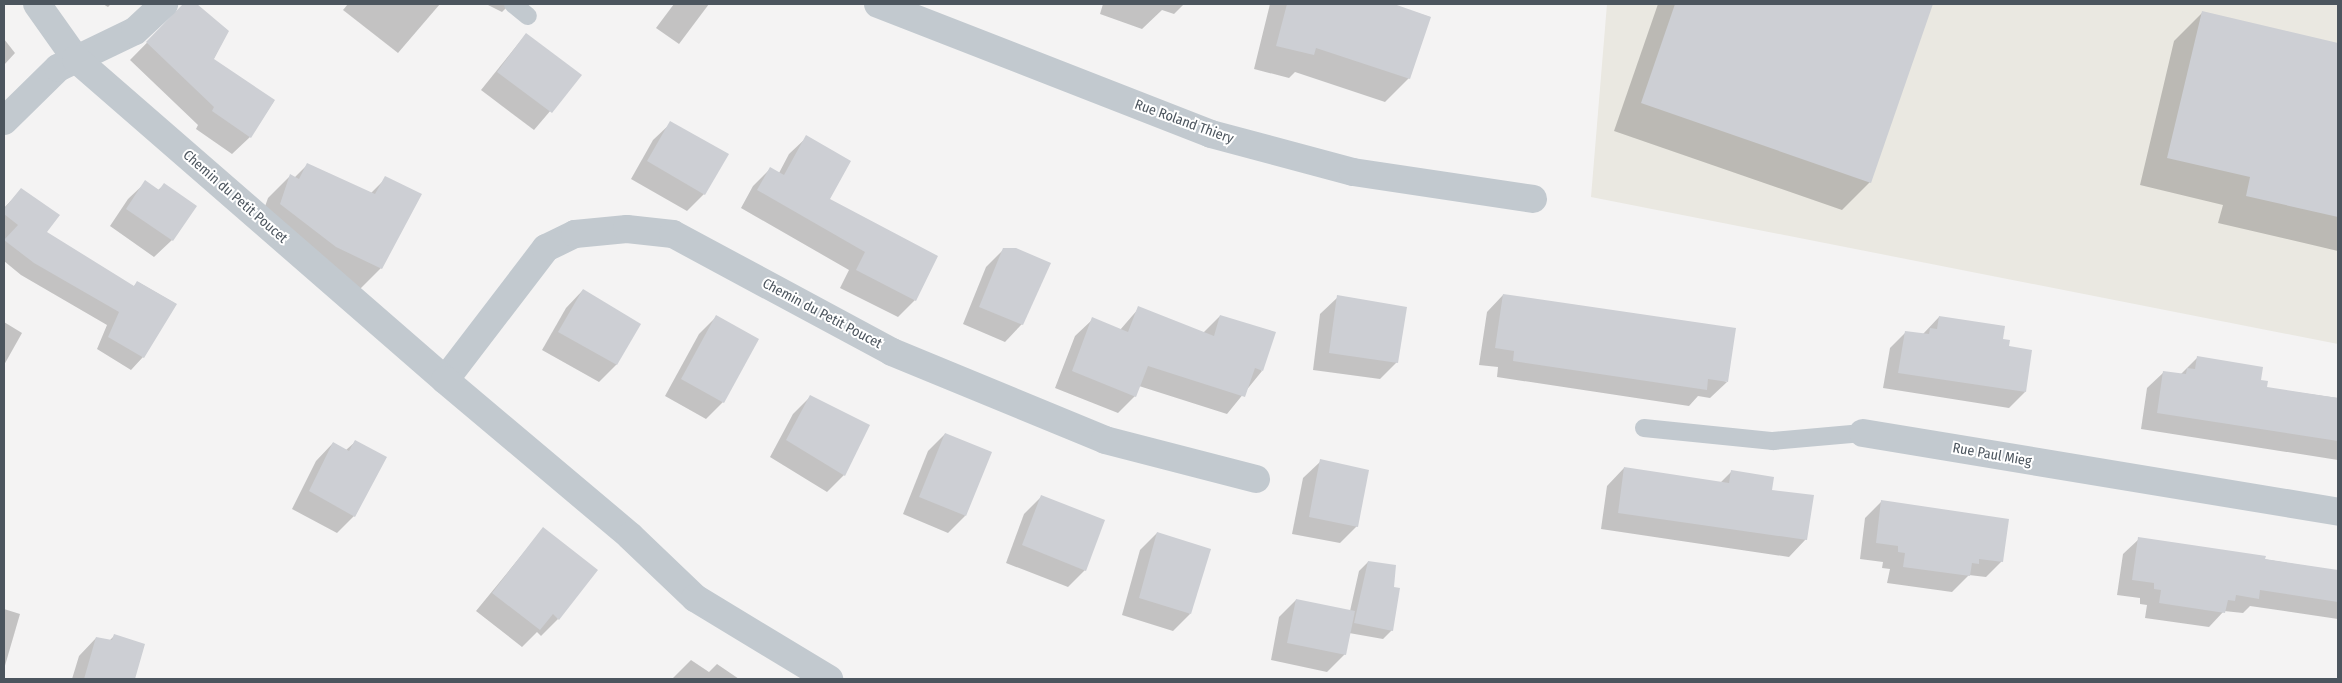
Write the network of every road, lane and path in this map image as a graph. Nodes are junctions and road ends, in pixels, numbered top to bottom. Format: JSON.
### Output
{"nodes":[{"id":1,"x":38,"y":4,"type":"edge"},
{"id":2,"x":164,"y":4,"type":"edge"},
{"id":3,"x":513,"y":4,"type":"edge"},
{"id":4,"x":878,"y":4,"type":"edge"},
{"id":5,"x":528,"y":16,"type":"dead end"},
{"id":6,"x":76,"y":59,"type":"junction"},
{"id":7,"x":4,"y":121,"type":"edge"},
{"id":8,"x":1534,"y":199,"type":"dead end"},
{"id":9,"x":445,"y":380,"type":"junction"},
{"id":10,"x":1644,"y":428,"type":"dead end"},
{"id":11,"x":1863,"y":433,"type":"joint"},
{"id":12,"x":1256,"y":479,"type":"dead end"},
{"id":13,"x":2338,"y":512,"type":"edge"},
{"id":14,"x":829,"y":679,"type":"edge"}],
"edges":[{"from":1,"to":6,"type":"street","name":"Chemin du Petit Poucet"},
{"from":2,"to":6,"type":"street"},
{"from":3,"to":5,"type":"lane"},
{"from":4,"to":8,"type":"street","name":"Rue Roland Thiery"},
{"from":6,"to":7,"type":"street"},
{"from":6,"to":9,"type":"street","name":"Chemin du Petit Poucet"},
{"from":9,"to":12,"type":"street","name":"Chemin du Petit Poucet"},
{"from":9,"to":14,"type":"street","name":"Chemin du Petit Poucet"},
{"from":10,"to":11,"type":"lane","name":"Rue Paul Mieg"},
{"from":11,"to":13,"type":"street","name":"Rue Paul Mieg"}]}
